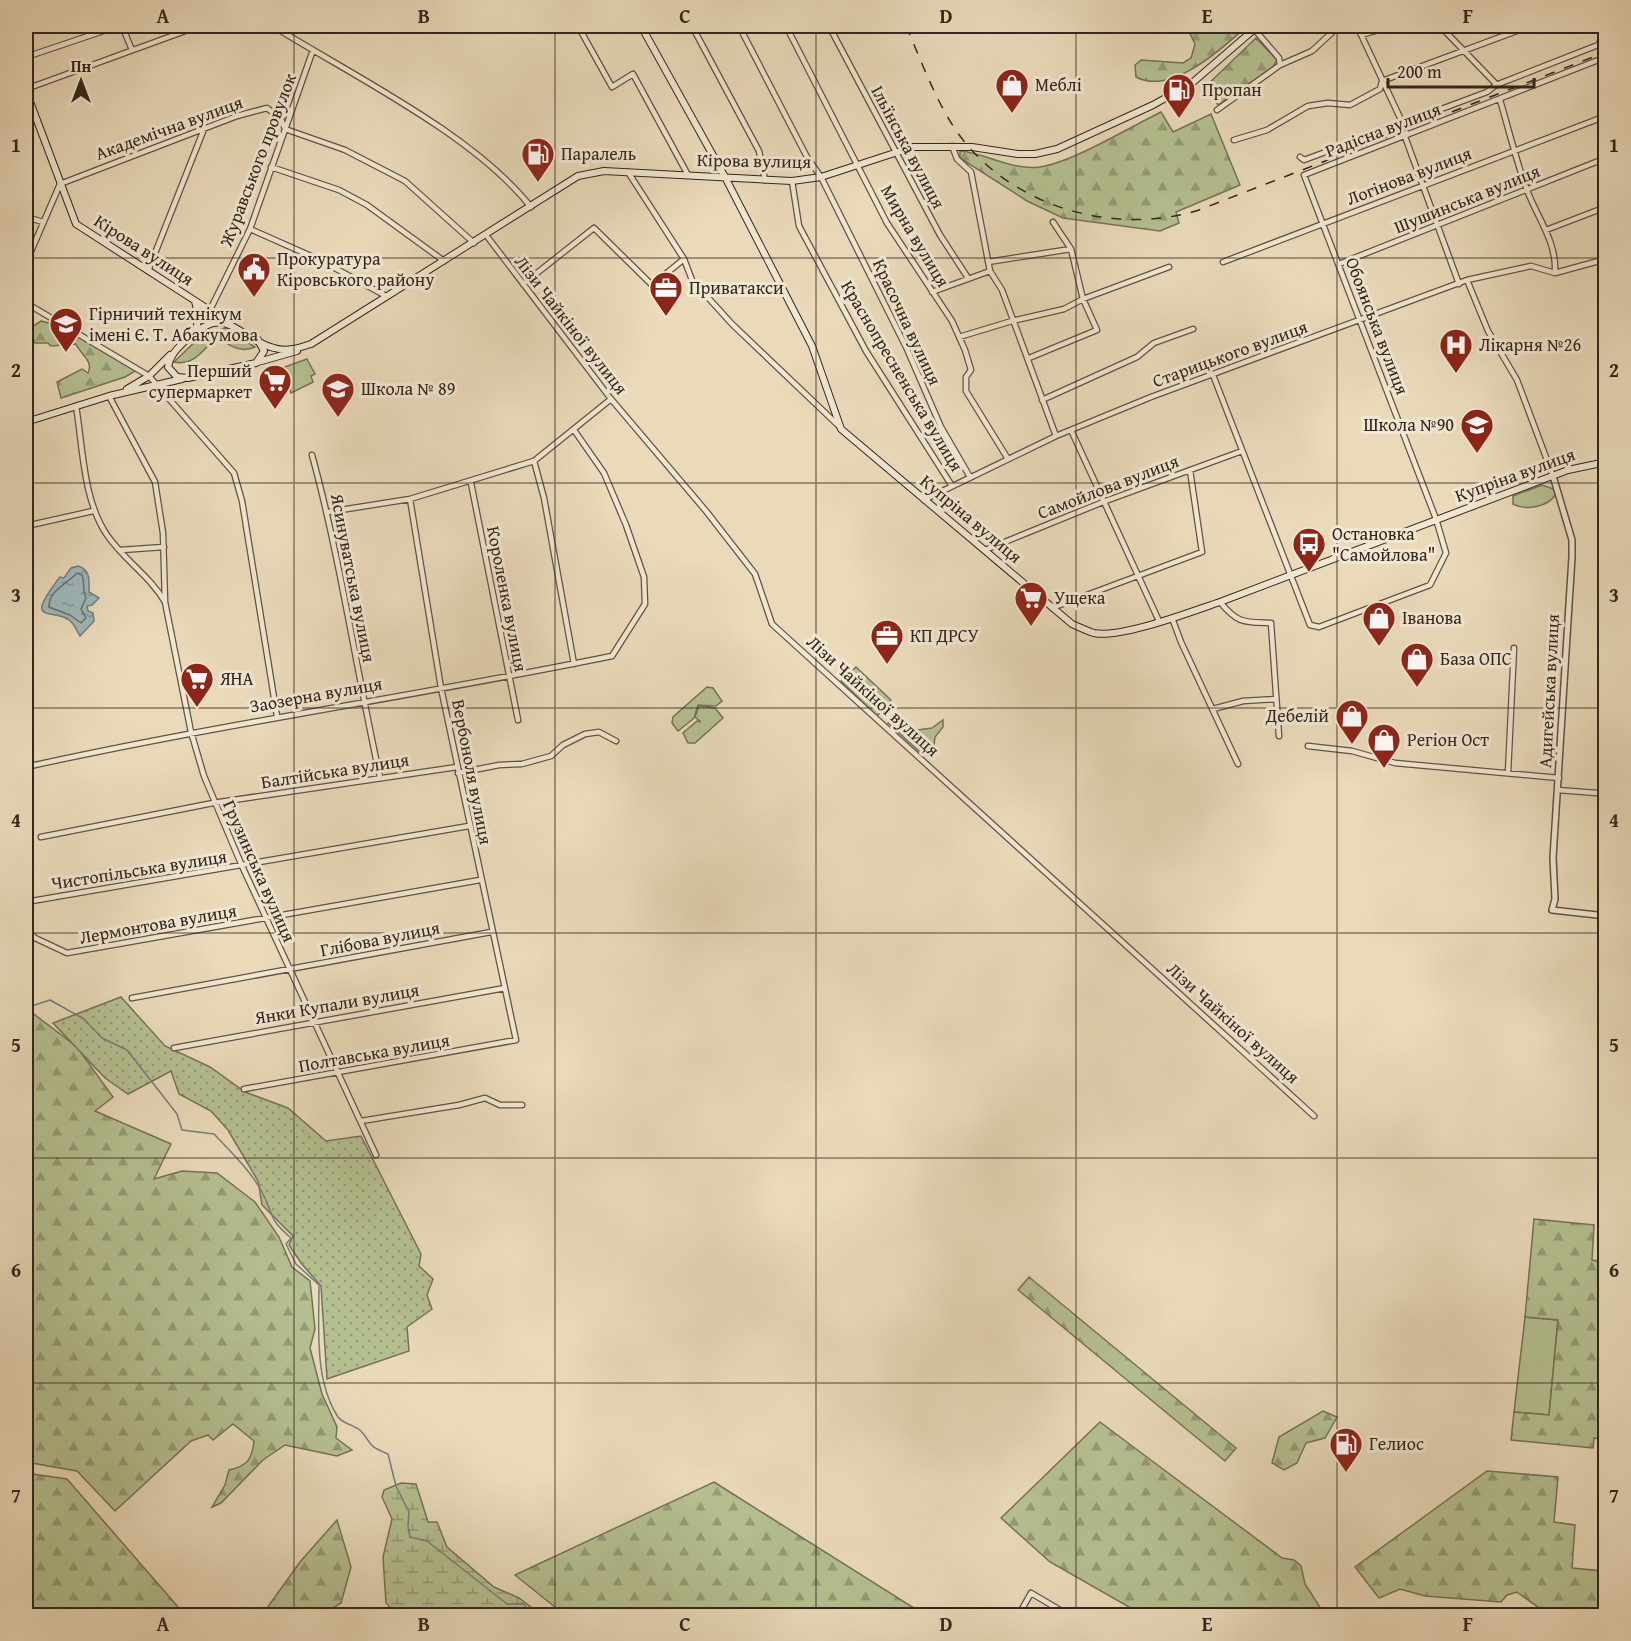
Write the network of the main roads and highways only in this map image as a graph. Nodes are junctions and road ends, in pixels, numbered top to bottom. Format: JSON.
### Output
{"nodes":[{"id":1,"x":641,"y":26,"type":"edge"},
{"id":2,"x":1256,"y":27,"type":"edge"},
{"id":3,"x":26,"y":92,"type":"edge"},
{"id":4,"x":725,"y":177,"type":"junction"},
{"id":5,"x":195,"y":301,"type":"junction"},
{"id":6,"x":233,"y":325,"type":"junction"},
{"id":7,"x":195,"y":332,"type":"junction"},
{"id":8,"x":258,"y":340,"type":"junction"},
{"id":9,"x":311,"y":344,"type":"junction"},
{"id":10,"x":174,"y":352,"type":"junction"},
{"id":11,"x":256,"y":363,"type":"junction"},
{"id":12,"x":188,"y":378,"type":"junction"},
{"id":13,"x":121,"y":393,"type":"junction"},
{"id":14,"x":26,"y":422,"type":"edge"},
{"id":15,"x":1605,"y":462,"type":"edge"}],
"edges":[{"from":1,"to":4,"type":"main road","name":"Купріна вулиця"},
{"from":2,"to":4,"type":"main road","name":"Кірова вулиця"},
{"from":3,"to":5,"type":"main road","name":"Кірова вулиця"},
{"from":4,"to":9,"type":"main road","name":"Кірова вулиця"},
{"from":4,"to":15,"type":"main road","name":"Купріна вулиця"},
{"from":5,"to":6,"type":"main road","name":"Кірова вулиця"},
{"from":5,"to":7,"type":"main road","name":"Кірова вулиця"},
{"from":6,"to":7,"type":"main road"},
{"from":6,"to":8,"type":"main road","name":"Кірова вулиця"},
{"from":7,"to":10,"type":"main road"},
{"from":8,"to":9,"type":"main road","name":"Кірова вулиця"},
{"from":8,"to":11,"type":"main road"},
{"from":9,"to":11,"type":"main road"},
{"from":10,"to":12,"type":"main road"},
{"from":10,"to":13,"type":"main road"},
{"from":11,"to":12,"type":"main road"},
{"from":12,"to":13,"type":"main road"},
{"from":13,"to":14,"type":"main road"}]}
